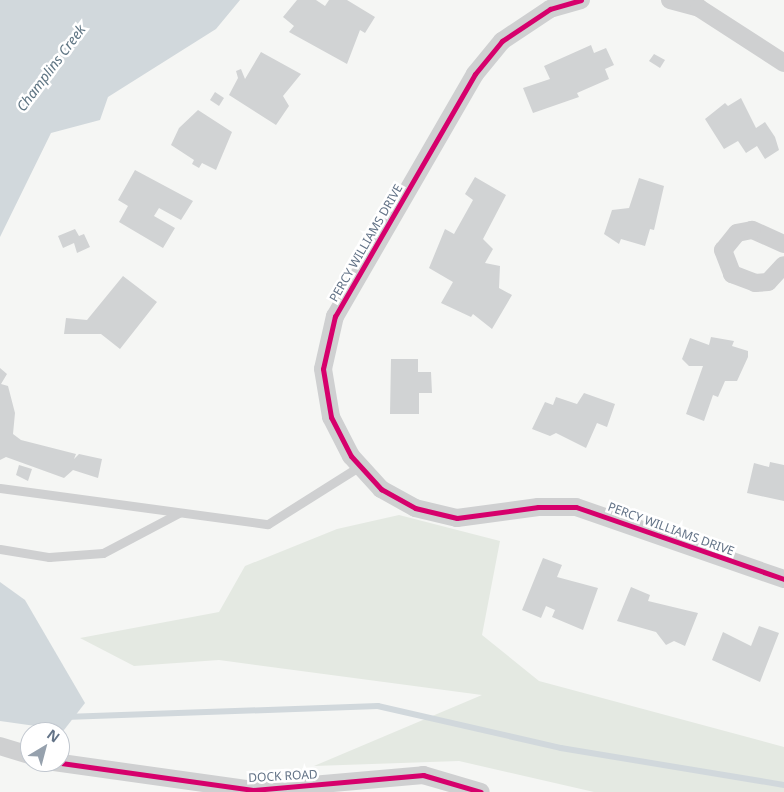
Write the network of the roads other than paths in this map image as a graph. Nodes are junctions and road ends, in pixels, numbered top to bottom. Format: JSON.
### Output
{"nodes":[{"id":1,"x":581,"y":0,"type":"edge"},
{"id":2,"x":670,"y":0,"type":"edge"},
{"id":3,"x":784,"y":63,"type":"edge"},
{"id":4,"x":784,"y":244,"type":"edge"},
{"id":5,"x":784,"y":265,"type":"edge"},
{"id":6,"x":360,"y":466,"type":"junction"},
{"id":7,"x":0,"y":488,"type":"edge"},
{"id":8,"x":180,"y":513,"type":"junction"},
{"id":9,"x":0,"y":549,"type":"edge"},
{"id":10,"x":784,"y":579,"type":"edge"},
{"id":11,"x":0,"y":746,"type":"edge"},
{"id":12,"x":20,"y":752,"type":"edge"},
{"id":13,"x":70,"y":764,"type":"edge"},
{"id":14,"x":481,"y":792,"type":"edge"}],
"edges":[{"from":1,"to":6,"type":"street","name":"PERCY WILLIAMS DRIVE"},
{"from":2,"to":3,"type":"street"},
{"from":4,"to":5,"type":"street"},
{"from":6,"to":8,"type":"lane"},
{"from":6,"to":10,"type":"street","name":"PERCY WILLIAMS DRIVE"},
{"from":7,"to":8,"type":"lane"},
{"from":8,"to":9,"type":"lane"},
{"from":11,"to":12,"type":"street"},
{"from":13,"to":14,"type":"street","name":"DOCK ROAD"}]}
